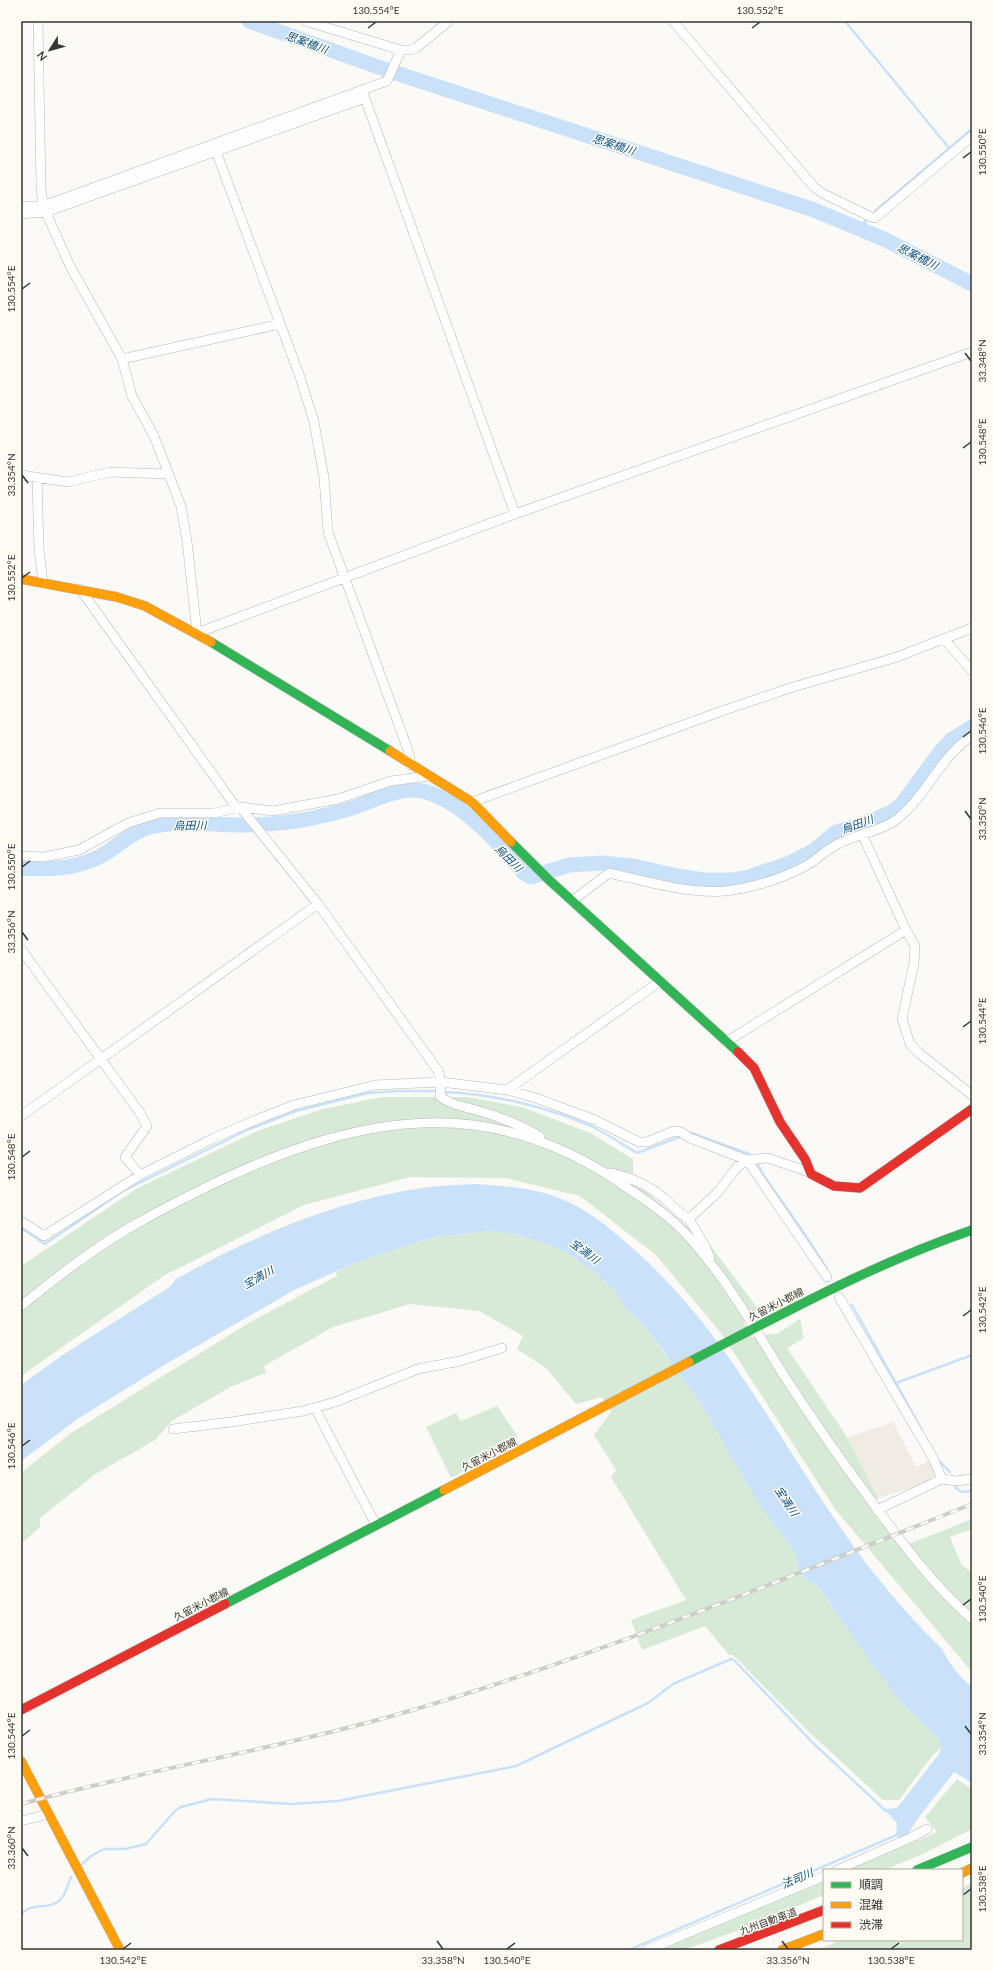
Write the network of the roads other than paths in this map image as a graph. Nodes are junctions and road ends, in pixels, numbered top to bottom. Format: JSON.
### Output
{"nodes":[{"id":1,"x":38,"y":21,"type":"edge"},
{"id":2,"x":305,"y":21,"type":"edge"},
{"id":3,"x":449,"y":21,"type":"edge"},
{"id":4,"x":673,"y":21,"type":"edge"},
{"id":5,"x":400,"y":54,"type":"junction"},
{"id":6,"x":363,"y":94,"type":"junction"},
{"id":7,"x":972,"y":136,"type":"edge"},
{"id":8,"x":216,"y":151,"type":"junction"},
{"id":9,"x":21,"y":206,"type":"edge"},
{"id":10,"x":44,"y":209,"type":"junction"},
{"id":11,"x":21,"y":214,"type":"edge"},
{"id":12,"x":280,"y":324,"type":"junction"},
{"id":13,"x":972,"y":352,"type":"edge"},
{"id":14,"x":122,"y":359,"type":"junction"},
{"id":15,"x":169,"y":474,"type":"junction"},
{"id":16,"x":21,"y":475,"type":"edge"},
{"id":17,"x":37,"y":477,"type":"junction"},
{"id":18,"x":515,"y":514,"type":"junction"},
{"id":19,"x":345,"y":577,"type":"junction"},
{"id":20,"x":21,"y":580,"type":"edge"},
{"id":21,"x":43,"y":583,"type":"junction"},
{"id":22,"x":80,"y":589,"type":"junction"},
{"id":23,"x":972,"y":628,"type":"edge"},
{"id":24,"x":196,"y":633,"type":"junction"},
{"id":25,"x":944,"y":639,"type":"junction"},
{"id":26,"x":972,"y":671,"type":"edge"},
{"id":27,"x":972,"y":736,"type":"edge"},
{"id":28,"x":410,"y":765,"type":"junction"},
{"id":29,"x":429,"y":776,"type":"junction"},
{"id":30,"x":472,"y":802,"type":"junction"},
{"id":31,"x":238,"y":807,"type":"junction"},
{"id":32,"x":862,"y":834,"type":"junction"},
{"id":33,"x":21,"y":856,"type":"edge"},
{"id":34,"x":572,"y":901,"type":"junction"},
{"id":35,"x":318,"y":904,"type":"junction"},
{"id":36,"x":906,"y":930,"type":"junction"},
{"id":37,"x":21,"y":949,"type":"edge"},
{"id":38,"x":659,"y":982,"type":"junction"},
{"id":39,"x":726,"y":1042,"type":"junction"},
{"id":40,"x":100,"y":1059,"type":"junction"},
{"id":41,"x":441,"y":1082,"type":"junction"},
{"id":42,"x":507,"y":1090,"type":"junction"},
{"id":43,"x":972,"y":1095,"type":"edge"},
{"id":44,"x":972,"y":1109,"type":"edge"},
{"id":45,"x":21,"y":1116,"type":"edge"},
{"id":46,"x":551,"y":1144,"type":"junction"},
{"id":47,"x":747,"y":1160,"type":"junction"},
{"id":48,"x":809,"y":1172,"type":"junction"},
{"id":49,"x":607,"y":1173,"type":"junction"},
{"id":50,"x":140,"y":1175,"type":"junction"},
{"id":51,"x":689,"y":1219,"type":"junction"},
{"id":52,"x":21,"y":1221,"type":"edge"},
{"id":53,"x":972,"y":1230,"type":"edge"},
{"id":54,"x":713,"y":1267,"type":"junction"},
{"id":55,"x":827,"y":1277,"type":"dead end"},
{"id":56,"x":840,"y":1297,"type":"dead end"},
{"id":57,"x":21,"y":1306,"type":"edge"},
{"id":58,"x":752,"y":1329,"type":"junction"},
{"id":59,"x":502,"y":1348,"type":"dead end"},
{"id":60,"x":316,"y":1407,"type":"junction"},
{"id":61,"x":173,"y":1429,"type":"dead end"},
{"id":62,"x":942,"y":1479,"type":"junction"},
{"id":63,"x":972,"y":1479,"type":"edge"},
{"id":64,"x":877,"y":1510,"type":"junction"},
{"id":65,"x":376,"y":1526,"type":"junction"},
{"id":66,"x":972,"y":1618,"type":"edge"},
{"id":67,"x":21,"y":1710,"type":"edge"},
{"id":68,"x":21,"y":1761,"type":"edge"},
{"id":69,"x":49,"y":1814,"type":"junction"},
{"id":70,"x":21,"y":1821,"type":"edge"},
{"id":71,"x":927,"y":1829,"type":"dead end"},
{"id":72,"x":972,"y":1847,"type":"edge"},
{"id":73,"x":972,"y":1868,"type":"edge"},
{"id":74,"x":839,"y":1869,"type":"edge"},
{"id":75,"x":920,"y":1869,"type":"edge"},
{"id":76,"x":963,"y":1872,"type":"edge"},
{"id":77,"x":823,"y":1876,"type":"edge"},
{"id":78,"x":823,"y":1910,"type":"edge"},
{"id":79,"x":823,"y":1934,"type":"edge"},
{"id":80,"x":120,"y":1950,"type":"edge"},
{"id":81,"x":647,"y":1950,"type":"edge"},
{"id":82,"x":719,"y":1950,"type":"edge"},
{"id":83,"x":782,"y":1950,"type":"edge"}],
"edges":[{"from":1,"to":10,"type":"street"},
{"from":2,"to":5,"type":"street"},
{"from":3,"to":5,"type":"street"},
{"from":4,"to":7,"type":"street"},
{"from":5,"to":6,"type":"street"},
{"from":6,"to":8,"type":"street"},
{"from":6,"to":10,"type":"street"},
{"from":6,"to":18,"type":"street"},
{"from":8,"to":10,"type":"street"},
{"from":8,"to":12,"type":"street"},
{"from":9,"to":10,"type":"street"},
{"from":10,"to":11,"type":"street"},
{"from":10,"to":14,"type":"street"},
{"from":12,"to":14,"type":"street"},
{"from":12,"to":19,"type":"street"},
{"from":13,"to":18,"type":"street"},
{"from":14,"to":15,"type":"street"},
{"from":15,"to":17,"type":"street"},
{"from":15,"to":24,"type":"street"},
{"from":16,"to":17,"type":"street"},
{"from":17,"to":21,"type":"street"},
{"from":18,"to":19,"type":"street"},
{"from":19,"to":24,"type":"street"},
{"from":19,"to":28,"type":"street"},
{"from":20,"to":21,"type":"main road"},
{"from":21,"to":22,"type":"main road"},
{"from":22,"to":24,"type":"main road"},
{"from":22,"to":31,"type":"street"},
{"from":23,"to":25,"type":"street"},
{"from":24,"to":28,"type":"main road"},
{"from":25,"to":26,"type":"street"},
{"from":25,"to":30,"type":"street"},
{"from":27,"to":32,"type":"street"},
{"from":28,"to":29,"type":"main road"},
{"from":29,"to":30,"type":"main road"},
{"from":29,"to":31,"type":"street"},
{"from":30,"to":34,"type":"main road"},
{"from":31,"to":33,"type":"street"},
{"from":31,"to":35,"type":"street"},
{"from":32,"to":34,"type":"street"},
{"from":32,"to":36,"type":"street"},
{"from":34,"to":38,"type":"main road"},
{"from":35,"to":40,"type":"street"},
{"from":35,"to":41,"type":"street"},
{"from":36,"to":39,"type":"street"},
{"from":36,"to":43,"type":"street"},
{"from":37,"to":40,"type":"street"},
{"from":38,"to":39,"type":"main road"},
{"from":38,"to":42,"type":"street"},
{"from":39,"to":48,"type":"main road"},
{"from":40,"to":45,"type":"street"},
{"from":40,"to":50,"type":"street"},
{"from":41,"to":42,"type":"street"},
{"from":41,"to":46,"type":"street"},
{"from":41,"to":50,"type":"street"},
{"from":42,"to":47,"type":"street"},
{"from":44,"to":48,"type":"main road"},
{"from":46,"to":49,"type":"street"},
{"from":46,"to":57,"type":"street"},
{"from":47,"to":48,"type":"street"},
{"from":47,"to":51,"type":"street"},
{"from":47,"to":55,"type":"street"},
{"from":49,"to":51,"type":"street"},
{"from":49,"to":54,"type":"street"},
{"from":50,"to":52,"type":"street"},
{"from":51,"to":54,"type":"street"},
{"from":53,"to":58,"type":"main road","name":"久留米小郡線"},
{"from":54,"to":58,"type":"street"},
{"from":56,"to":62,"type":"street"},
{"from":58,"to":64,"type":"street"},
{"from":58,"to":65,"type":"main road","name":"久留米小郡線"},
{"from":59,"to":60,"type":"street"},
{"from":60,"to":61,"type":"street"},
{"from":60,"to":65,"type":"street"},
{"from":62,"to":63,"type":"street"},
{"from":62,"to":64,"type":"street"},
{"from":64,"to":66,"type":"street"},
{"from":65,"to":67,"type":"main road","name":"久留米小郡線"},
{"from":68,"to":69,"type":"main road"},
{"from":69,"to":70,"type":"street"},
{"from":69,"to":80,"type":"main road"},
{"from":71,"to":74,"type":"street"},
{"from":72,"to":75,"type":"main road"},
{"from":73,"to":76,"type":"main road"},
{"from":77,"to":81,"type":"street"},
{"from":78,"to":82,"type":"main road","name":"九州自動車道"},
{"from":79,"to":83,"type":"main road"}]}
